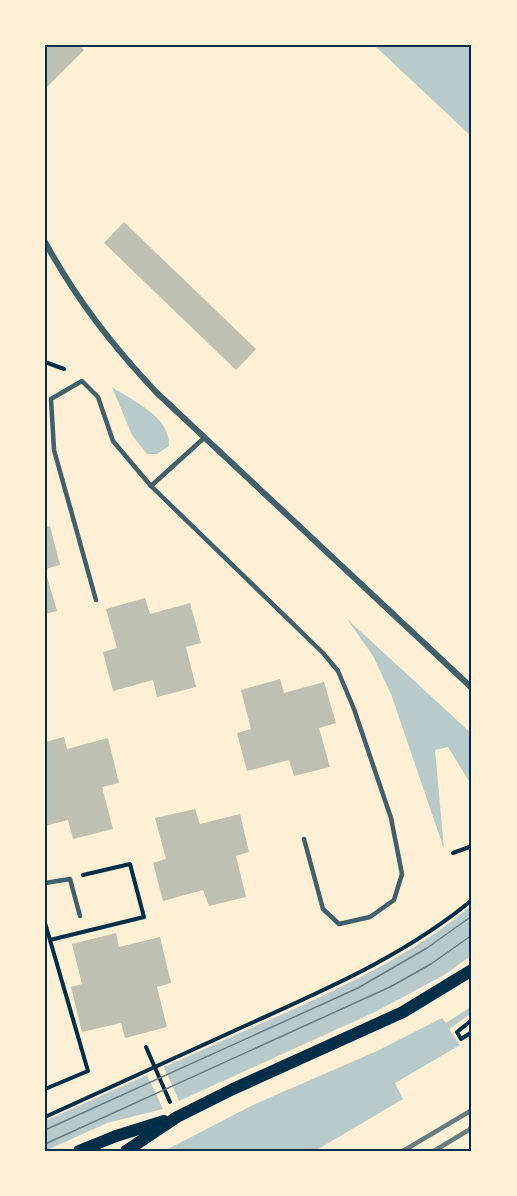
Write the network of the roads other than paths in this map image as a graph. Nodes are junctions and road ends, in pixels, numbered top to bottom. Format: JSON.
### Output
{"nodes":[{"id":1,"x":45,"y":242,"type":"edge"},
{"id":2,"x":204,"y":438,"type":"junction"},
{"id":3,"x":151,"y":486,"type":"junction"},
{"id":4,"x":96,"y":600,"type":"dead end"},
{"id":5,"x":472,"y":688,"type":"edge"},
{"id":6,"x":304,"y":839,"type":"dead end"},
{"id":7,"x":45,"y":883,"type":"edge"},
{"id":8,"x":80,"y":916,"type":"dead end"},
{"id":9,"x":472,"y":970,"type":"edge"},
{"id":10,"x":177,"y":1117,"type":"junction"},
{"id":11,"x":79,"y":1151,"type":"edge"},
{"id":12,"x":126,"y":1151,"type":"edge"}],
"edges":[{"from":1,"to":2,"type":"street"},
{"from":2,"to":3,"type":"lane"},
{"from":2,"to":5,"type":"street"},
{"from":3,"to":4,"type":"lane"},
{"from":3,"to":6,"type":"lane"},
{"from":7,"to":8,"type":"lane"},
{"from":9,"to":10,"type":"main road"},
{"from":10,"to":11,"type":"main road"},
{"from":10,"to":12,"type":"main road"}]}
